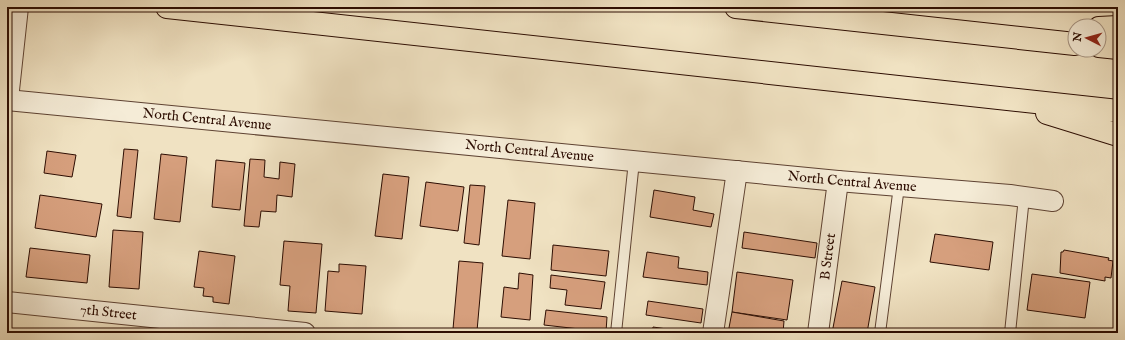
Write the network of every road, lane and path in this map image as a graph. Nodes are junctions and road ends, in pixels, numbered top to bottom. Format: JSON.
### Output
{"nodes":[{"id":1,"x":17,"y":7,"type":"edge"},
{"id":2,"x":167,"y":7,"type":"edge"},
{"id":3,"x":736,"y":7,"type":"edge"},
{"id":4,"x":1118,"y":27,"type":"edge"},
{"id":5,"x":1107,"y":28,"type":"edge"},
{"id":6,"x":1067,"y":32,"type":"edge"},
{"id":7,"x":1014,"y":37,"type":"junction"},
{"id":8,"x":1067,"y":43,"type":"edge"},
{"id":9,"x":1107,"y":47,"type":"edge"},
{"id":10,"x":1118,"y":48,"type":"edge"},
{"id":11,"x":998,"y":98,"type":"junction"},
{"id":12,"x":7,"y":100,"type":"edge"},
{"id":13,"x":1118,"y":111,"type":"edge"},
{"id":14,"x":1118,"y":135,"type":"edge"},
{"id":15,"x":634,"y":161,"type":"junction"},
{"id":16,"x":737,"y":171,"type":"junction"},
{"id":17,"x":838,"y":181,"type":"junction"},
{"id":18,"x":899,"y":186,"type":"junction"},
{"id":19,"x":1024,"y":197,"type":"junction"},
{"id":20,"x":1053,"y":201,"type":"dead end"},
{"id":21,"x":7,"y":302,"type":"edge"},
{"id":22,"x":184,"y":326,"type":"edge"},
{"id":23,"x":305,"y":333,"type":"edge"},
{"id":24,"x":616,"y":333,"type":"edge"},
{"id":25,"x":713,"y":333,"type":"edge"},
{"id":26,"x":818,"y":333,"type":"edge"},
{"id":27,"x":880,"y":333,"type":"edge"},
{"id":28,"x":1010,"y":333,"type":"edge"}],
"edges":[{"from":1,"to":12,"type":"street"},
{"from":2,"to":11,"type":"highway"},
{"from":3,"to":7,"type":"highway"},
{"from":4,"to":5,"type":"highway"},
{"from":6,"to":7,"type":"highway"},
{"from":7,"to":8,"type":"highway"},
{"from":9,"to":10,"type":"highway"},
{"from":11,"to":13,"type":"highway"},
{"from":11,"to":14,"type":"highway"},
{"from":12,"to":15,"type":"street","name":"North Central Avenue"},
{"from":15,"to":16,"type":"street","name":"North Central Avenue"},
{"from":15,"to":24,"type":"lane"},
{"from":16,"to":17,"type":"street","name":"North Central Avenue"},
{"from":16,"to":25,"type":"street"},
{"from":17,"to":18,"type":"street","name":"North Central Avenue"},
{"from":17,"to":26,"type":"street","name":"B Street"},
{"from":18,"to":19,"type":"street","name":"North Central Avenue"},
{"from":18,"to":27,"type":"lane"},
{"from":19,"to":20,"type":"street","name":"North Central Avenue"},
{"from":19,"to":28,"type":"lane"},
{"from":21,"to":22,"type":"street","name":"7th Street"},
{"from":22,"to":23,"type":"street","name":"7th Street"}]}
